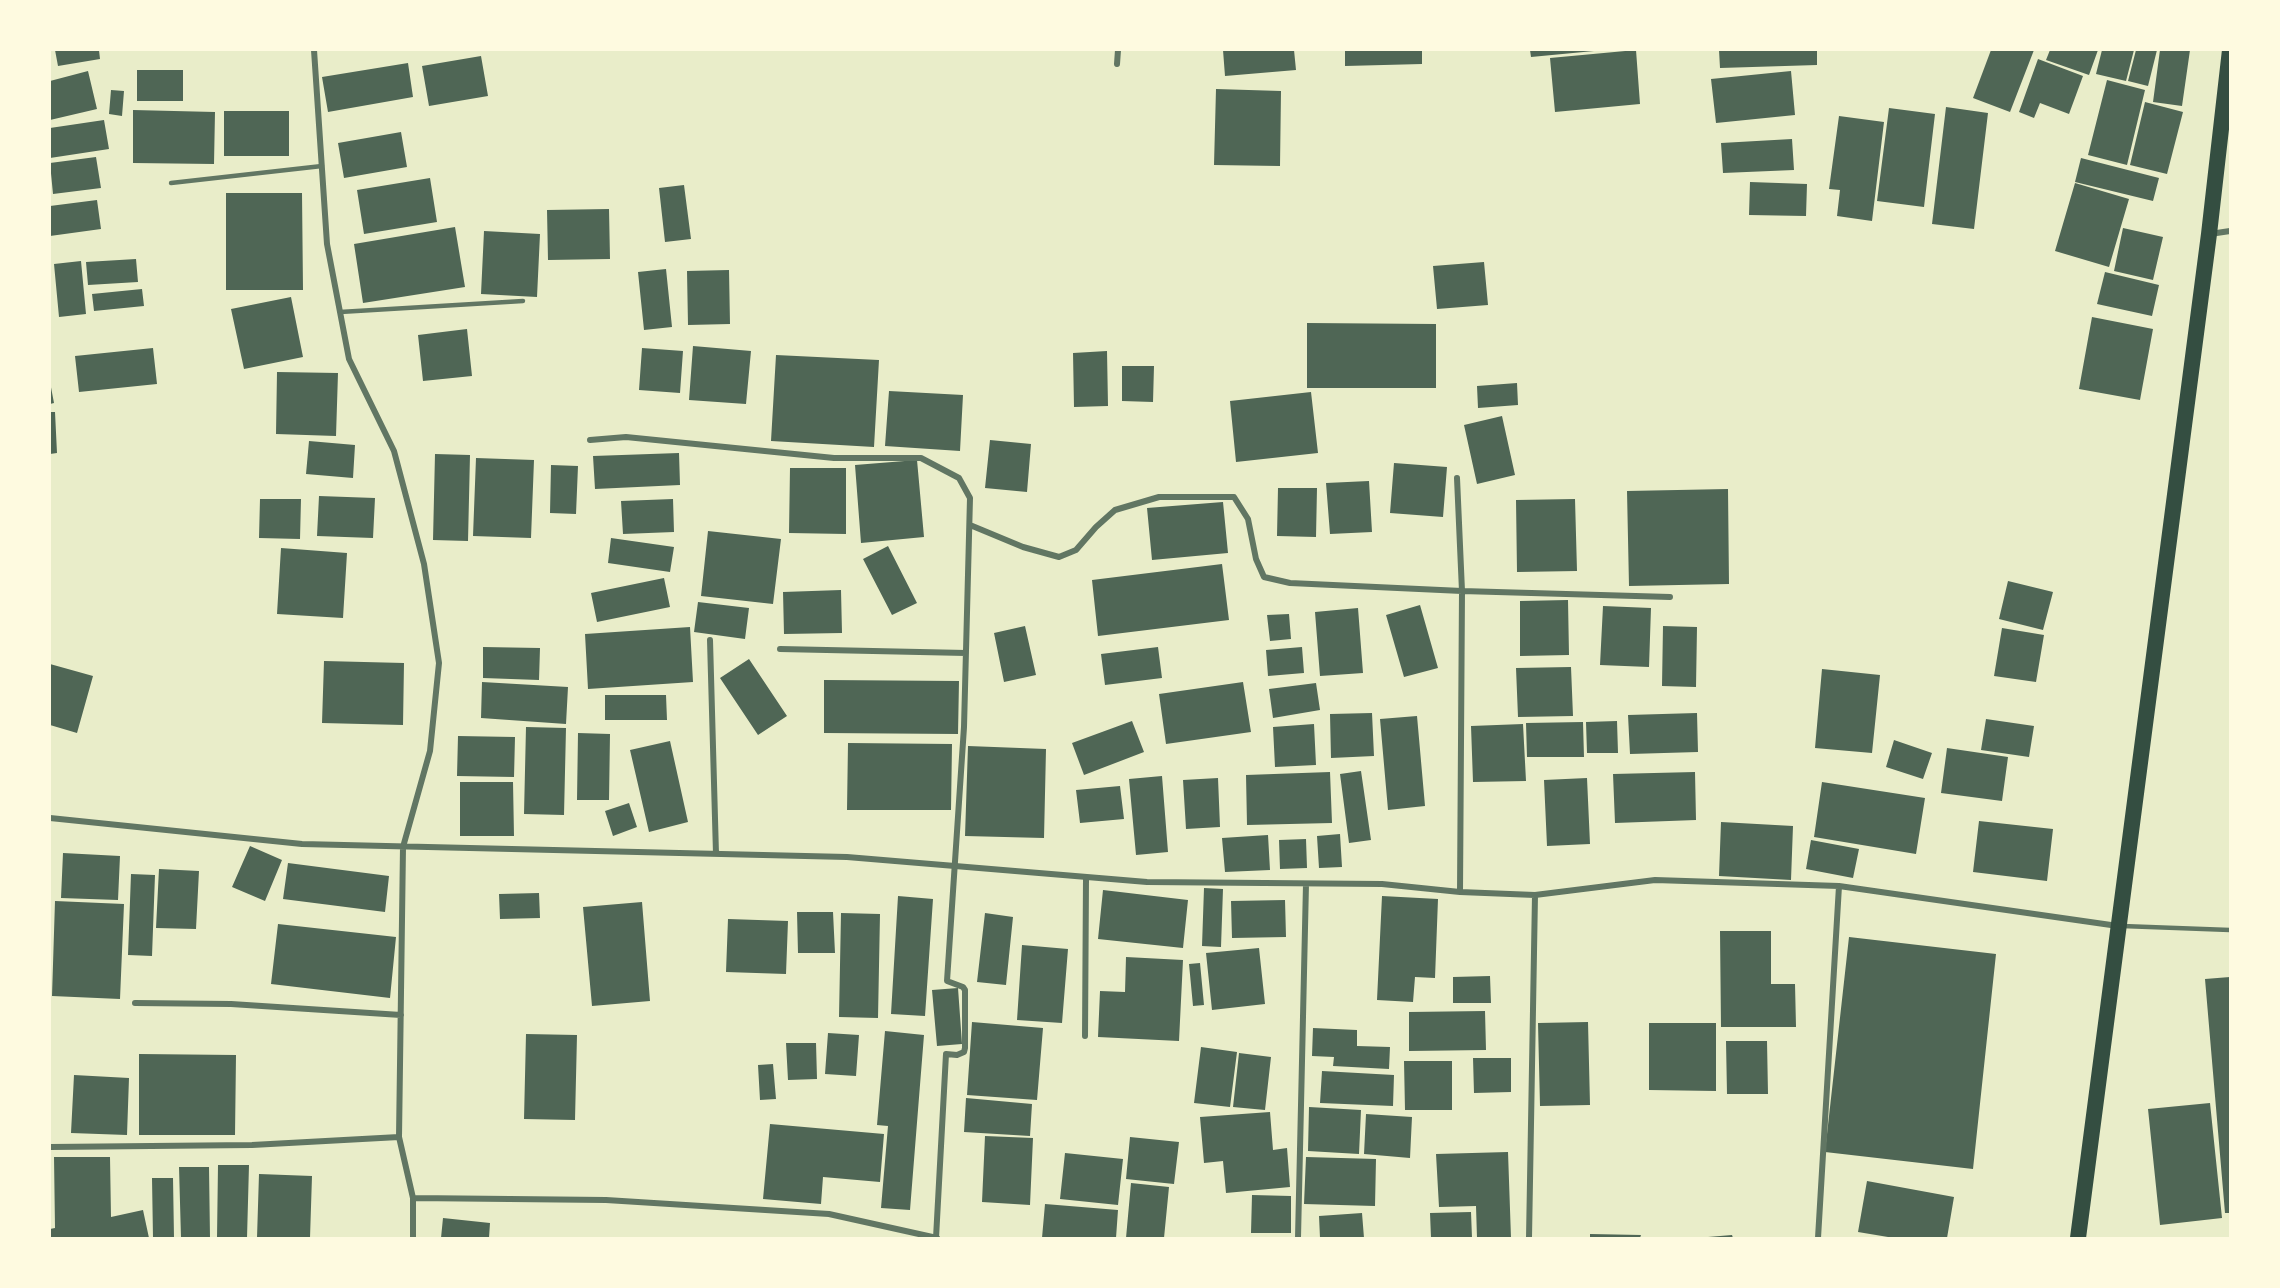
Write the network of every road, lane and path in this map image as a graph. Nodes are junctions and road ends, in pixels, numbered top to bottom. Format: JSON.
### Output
{"nodes":[{"id":1,"x":314,"y":50,"type":"edge"},
{"id":2,"x":1118,"y":50,"type":"edge"},
{"id":3,"x":2230,"y":50,"type":"edge"},
{"id":4,"x":1117,"y":64,"type":"dead end"},
{"id":5,"x":322,"y":166,"type":"junction"},
{"id":6,"x":171,"y":183,"type":"dead end"},
{"id":7,"x":2230,"y":231,"type":"edge"},
{"id":8,"x":2209,"y":234,"type":"junction"},
{"id":9,"x":523,"y":301,"type":"dead end"},
{"id":10,"x":340,"y":312,"type":"junction"},
{"id":11,"x":590,"y":440,"type":"dead end"},
{"id":12,"x":1457,"y":478,"type":"dead end"},
{"id":13,"x":970,"y":525,"type":"junction"},
{"id":14,"x":1462,"y":591,"type":"junction"},
{"id":15,"x":1670,"y":597,"type":"dead end"},
{"id":16,"x":710,"y":640,"type":"dead end"},
{"id":17,"x":780,"y":649,"type":"dead end"},
{"id":18,"x":966,"y":652,"type":"junction"},
{"id":19,"x":50,"y":818,"type":"edge"},
{"id":20,"x":404,"y":848,"type":"junction"},
{"id":21,"x":716,"y":855,"type":"junction"},
{"id":22,"x":955,"y":865,"type":"junction"},
{"id":23,"x":1086,"y":878,"type":"junction"},
{"id":24,"x":1306,"y":884,"type":"junction"},
{"id":25,"x":1839,"y":886,"type":"junction"},
{"id":26,"x":1460,"y":892,"type":"junction"},
{"id":27,"x":1535,"y":895,"type":"junction"},
{"id":28,"x":2118,"y":926,"type":"junction"},
{"id":29,"x":2230,"y":930,"type":"edge"},
{"id":30,"x":135,"y":1003,"type":"dead end"},
{"id":31,"x":401,"y":1015,"type":"junction"},
{"id":32,"x":1085,"y":1036,"type":"dead end"},
{"id":33,"x":399,"y":1137,"type":"junction"},
{"id":34,"x":50,"y":1147,"type":"edge"},
{"id":35,"x":413,"y":1198,"type":"junction"},
{"id":36,"x":937,"y":1238,"type":"edge"},
{"id":37,"x":413,"y":1239,"type":"edge"},
{"id":38,"x":1298,"y":1239,"type":"edge"},
{"id":39,"x":1529,"y":1239,"type":"edge"},
{"id":40,"x":1818,"y":1239,"type":"edge"},
{"id":41,"x":2078,"y":1239,"type":"edge"}],
"edges":[{"from":1,"to":5,"type":"street"},
{"from":2,"to":4,"type":"street"},
{"from":3,"to":8,"type":"highway"},
{"from":5,"to":6,"type":"lane"},
{"from":5,"to":10,"type":"street"},
{"from":7,"to":8,"type":"street"},
{"from":8,"to":28,"type":"highway"},
{"from":9,"to":10,"type":"lane"},
{"from":10,"to":20,"type":"street"},
{"from":11,"to":13,"type":"street"},
{"from":12,"to":14,"type":"street"},
{"from":13,"to":14,"type":"street"},
{"from":13,"to":18,"type":"street"},
{"from":14,"to":15,"type":"street"},
{"from":14,"to":26,"type":"street"},
{"from":16,"to":21,"type":"street"},
{"from":17,"to":18,"type":"street"},
{"from":18,"to":22,"type":"street"},
{"from":19,"to":20,"type":"street"},
{"from":20,"to":21,"type":"street"},
{"from":20,"to":31,"type":"street"},
{"from":21,"to":22,"type":"street"},
{"from":22,"to":23,"type":"street"},
{"from":22,"to":36,"type":"street"},
{"from":23,"to":24,"type":"street"},
{"from":23,"to":32,"type":"street"},
{"from":24,"to":26,"type":"street"},
{"from":24,"to":38,"type":"street"},
{"from":25,"to":27,"type":"street"},
{"from":25,"to":28,"type":"street"},
{"from":25,"to":40,"type":"street"},
{"from":26,"to":27,"type":"street"},
{"from":27,"to":39,"type":"street"},
{"from":28,"to":29,"type":"lane"},
{"from":28,"to":41,"type":"highway"},
{"from":30,"to":31,"type":"street"},
{"from":31,"to":33,"type":"street"},
{"from":33,"to":34,"type":"street"},
{"from":33,"to":35,"type":"street"},
{"from":35,"to":36,"type":"street"},
{"from":35,"to":37,"type":"street"}]}
